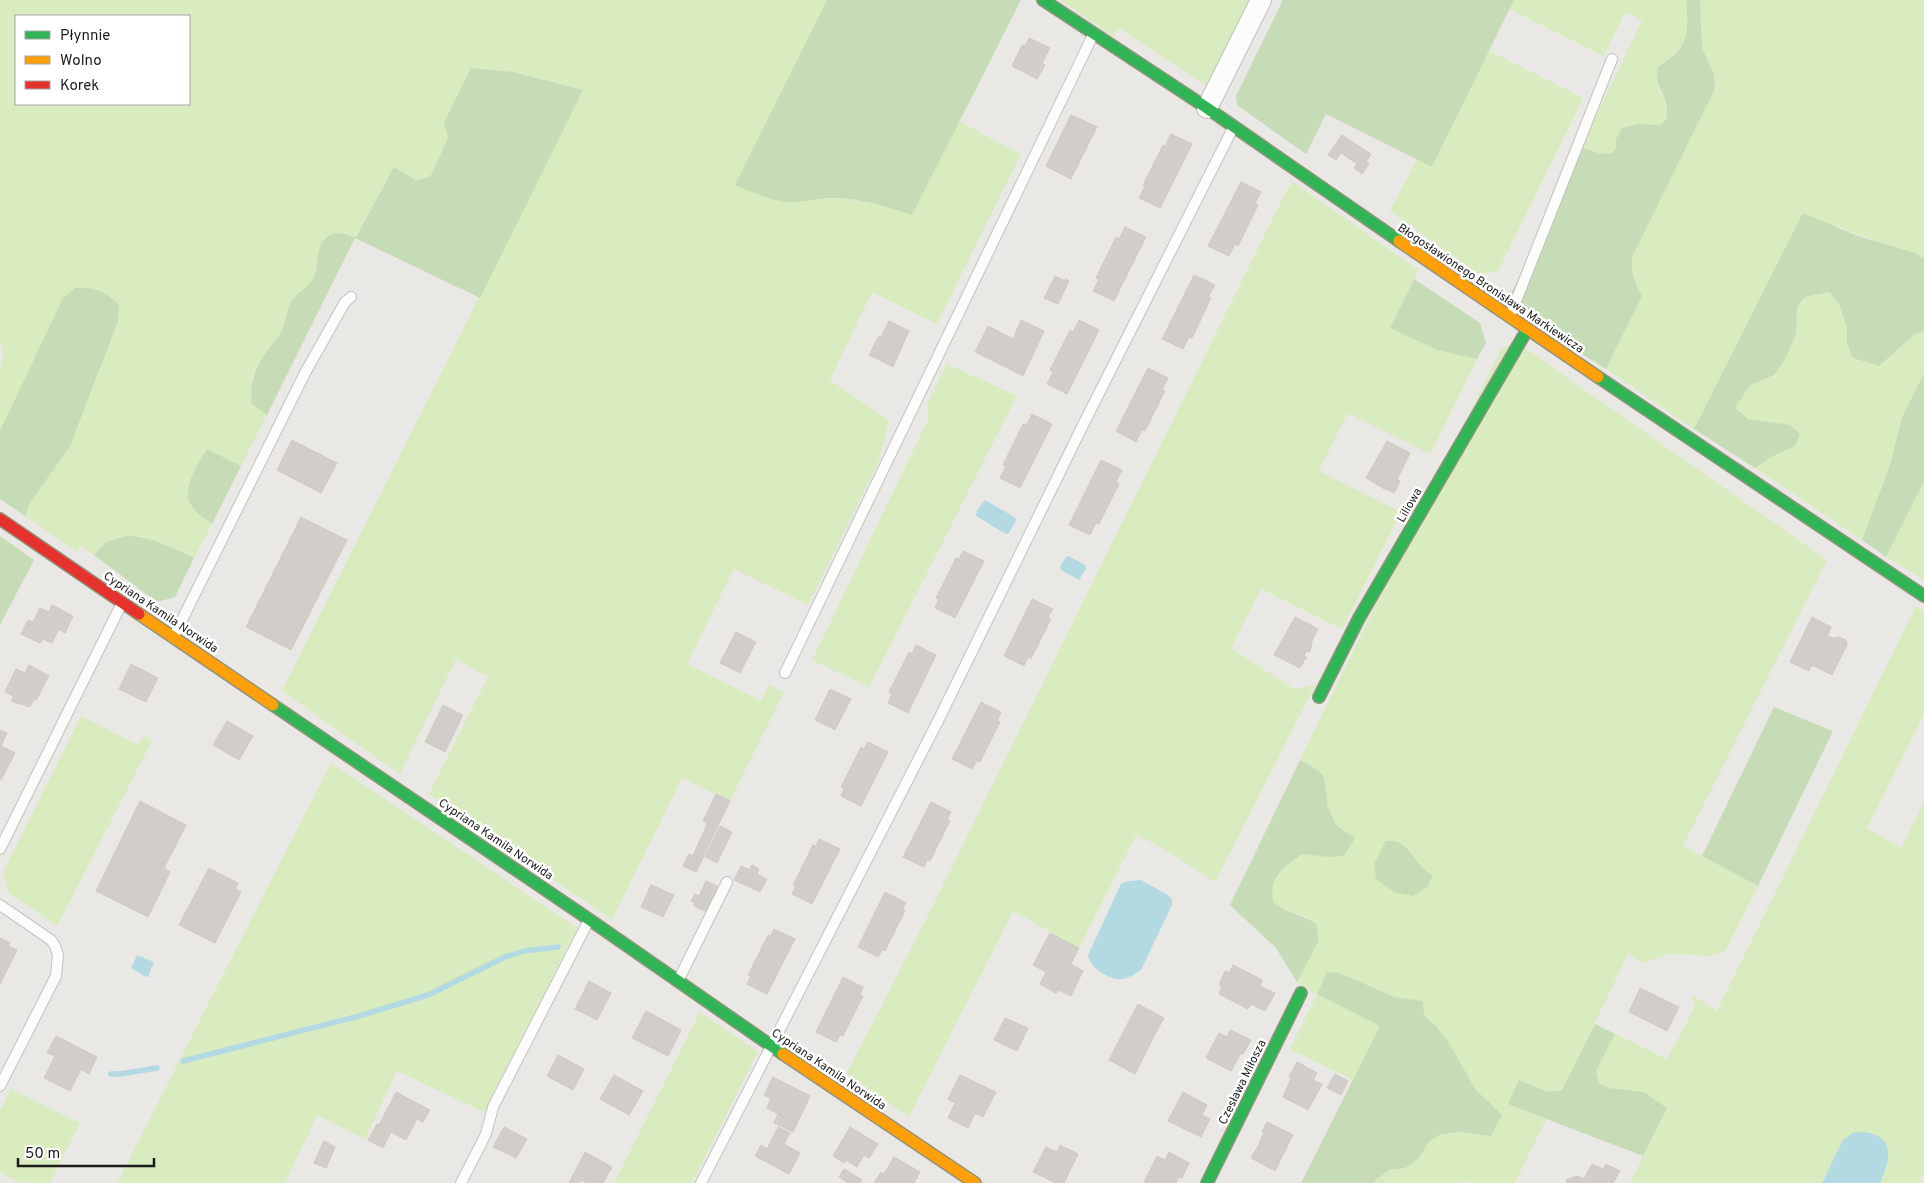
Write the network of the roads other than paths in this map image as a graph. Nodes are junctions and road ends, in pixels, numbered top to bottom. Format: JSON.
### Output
{"nodes":[{"id":1,"x":1043,"y":0,"type":"edge"},
{"id":2,"x":1261,"y":0,"type":"edge"},
{"id":3,"x":1093,"y":34,"type":"junction"},
{"id":4,"x":1612,"y":59,"type":"dead end"},
{"id":5,"x":1207,"y":108,"type":"junction"},
{"id":6,"x":1234,"y":127,"type":"junction"},
{"id":7,"x":351,"y":297,"type":"dead end"},
{"id":8,"x":1509,"y":318,"type":"junction"},
{"id":9,"x":1527,"y":330,"type":"junction"},
{"id":10,"x":0,"y":519,"type":"edge"},
{"id":11,"x":1924,"y":596,"type":"edge"},
{"id":12,"x":122,"y":602,"type":"junction"},
{"id":13,"x":174,"y":637,"type":"junction"},
{"id":14,"x":785,"y":673,"type":"dead end"},
{"id":15,"x":1320,"y":696,"type":"dead end"},
{"id":16,"x":0,"y":849,"type":"edge"},
{"id":17,"x":727,"y":882,"type":"dead end"},
{"id":18,"x":0,"y":904,"type":"edge"},
{"id":19,"x":590,"y":920,"type":"junction"},
{"id":20,"x":677,"y":982,"type":"junction"},
{"id":21,"x":1301,"y":993,"type":"dead end"},
{"id":22,"x":771,"y":1046,"type":"junction"},
{"id":23,"x":0,"y":1086,"type":"edge"},
{"id":24,"x":461,"y":1183,"type":"edge"},
{"id":25,"x":701,"y":1183,"type":"edge"},
{"id":26,"x":975,"y":1183,"type":"edge"},
{"id":27,"x":1207,"y":1183,"type":"edge"}],
"edges":[{"from":1,"to":3,"type":"street","name":"Błogosławionego Bronisława Markiewicza"},
{"from":2,"to":5,"type":"street"},
{"from":3,"to":5,"type":"street","name":"Błogosławionego Bronisława Markiewicza"},
{"from":3,"to":14,"type":"lane"},
{"from":4,"to":8,"type":"lane"},
{"from":5,"to":6,"type":"street","name":"Błogosławionego Bronisława Markiewicza"},
{"from":6,"to":8,"type":"street","name":"Błogosławionego Bronisława Markiewicza"},
{"from":6,"to":22,"type":"lane"},
{"from":7,"to":13,"type":"lane"},
{"from":8,"to":9,"type":"street","name":"Błogosławionego Bronisława Markiewicza"},
{"from":9,"to":11,"type":"street","name":"Błogosławionego Bronisława Markiewicza"},
{"from":9,"to":15,"type":"street","name":"Liliowa"},
{"from":10,"to":12,"type":"street","name":"Cypriana Kamila Norwida"},
{"from":12,"to":13,"type":"street","name":"Cypriana Kamila Norwida"},
{"from":12,"to":16,"type":"lane"},
{"from":13,"to":19,"type":"street","name":"Cypriana Kamila Norwida"},
{"from":17,"to":20,"type":"lane"},
{"from":18,"to":23,"type":"lane"},
{"from":19,"to":20,"type":"street","name":"Cypriana Kamila Norwida"},
{"from":19,"to":24,"type":"lane"},
{"from":20,"to":22,"type":"street","name":"Cypriana Kamila Norwida"},
{"from":21,"to":27,"type":"street","name":"Czesława Miłosza"},
{"from":22,"to":25,"type":"lane"},
{"from":22,"to":26,"type":"street","name":"Cypriana Kamila Norwida"}]}
